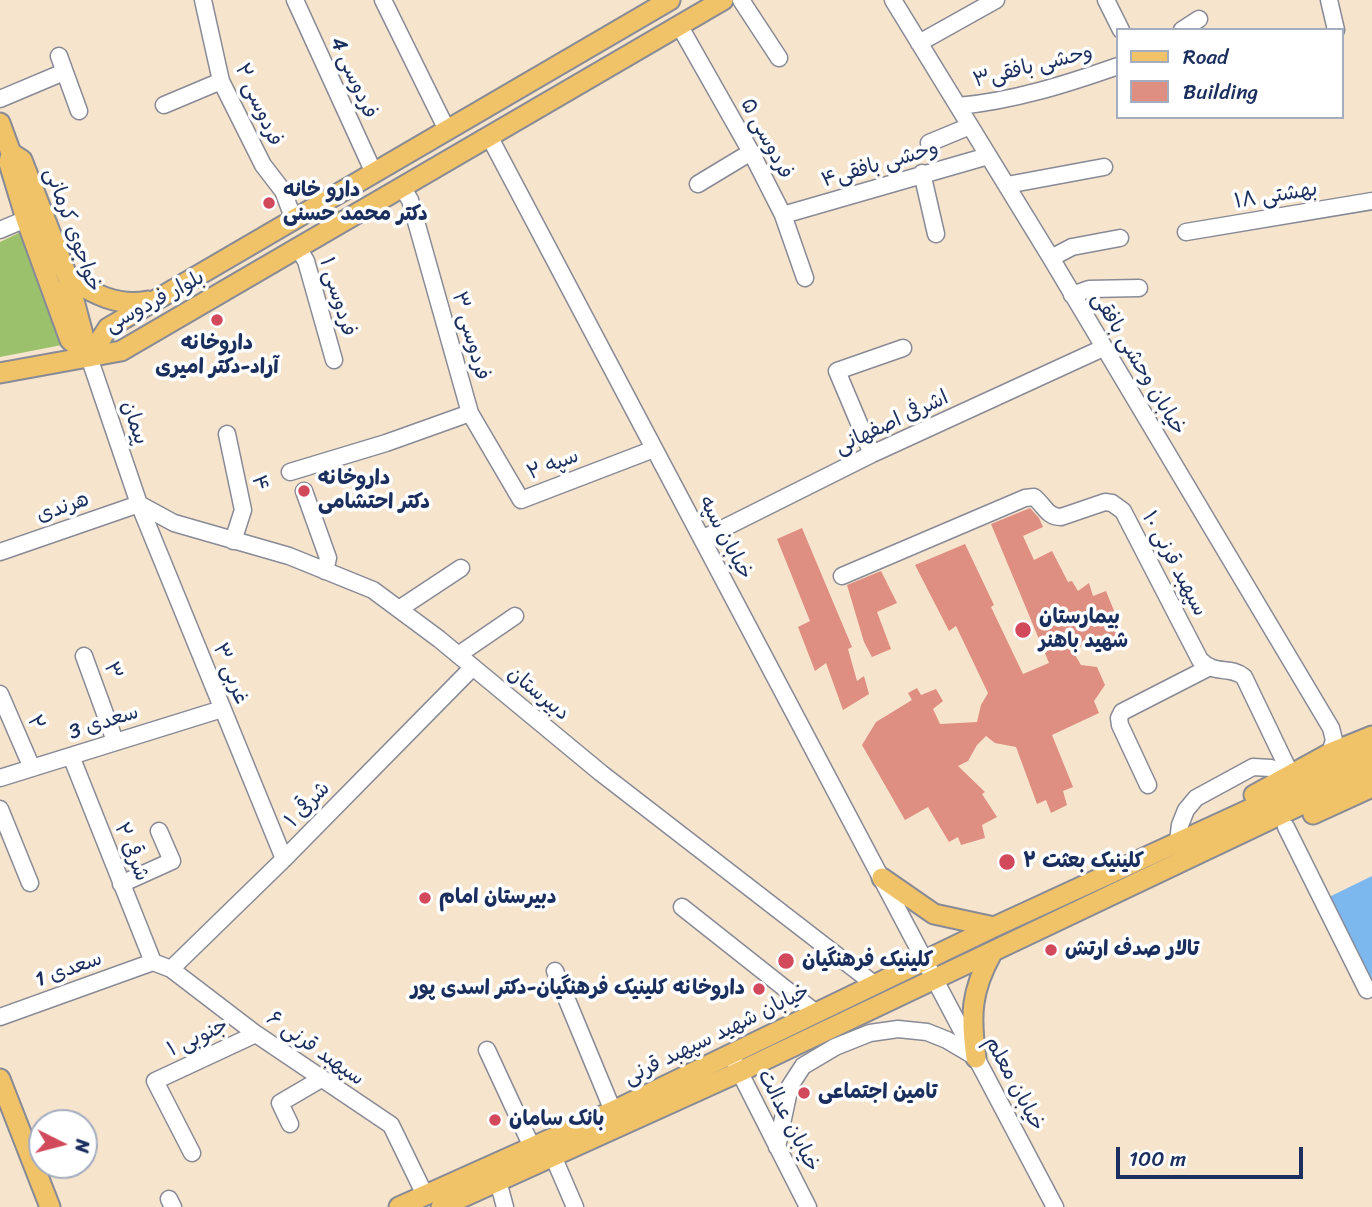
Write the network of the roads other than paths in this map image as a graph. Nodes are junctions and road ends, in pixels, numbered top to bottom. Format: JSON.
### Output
{"nodes":[{"id":1,"x":203,"y":0,"type":"edge"},
{"id":2,"x":295,"y":0,"type":"edge"},
{"id":3,"x":383,"y":0,"type":"edge"},
{"id":4,"x":670,"y":0,"type":"edge"},
{"id":5,"x":723,"y":0,"type":"edge"},
{"id":6,"x":741,"y":0,"type":"edge"},
{"id":7,"x":894,"y":0,"type":"edge"},
{"id":8,"x":996,"y":0,"type":"edge"},
{"id":9,"x":1107,"y":0,"type":"edge"},
{"id":10,"x":1329,"y":0,"type":"edge"},
{"id":11,"x":1199,"y":19,"type":"dead end"},
{"id":12,"x":679,"y":25,"type":"junction"},
{"id":13,"x":1120,"y":28,"type":"edge"},
{"id":14,"x":1185,"y":28,"type":"edge"},
{"id":15,"x":1336,"y":28,"type":"edge"},
{"id":16,"x":919,"y":43,"type":"junction"},
{"id":17,"x":59,"y":56,"type":"dead end"},
{"id":18,"x":779,"y":58,"type":"dead end"},
{"id":19,"x":1116,"y":67,"type":"edge"},
{"id":20,"x":64,"y":72,"type":"junction"},
{"id":21,"x":221,"y":81,"type":"junction"},
{"id":22,"x":0,"y":99,"type":"edge"},
{"id":23,"x":163,"y":104,"type":"dead end"},
{"id":24,"x":958,"y":106,"type":"junction"},
{"id":25,"x":79,"y":111,"type":"dead end"},
{"id":26,"x":476,"y":113,"type":"junction"},
{"id":27,"x":0,"y":123,"type":"edge"},
{"id":28,"x":970,"y":126,"type":"junction"},
{"id":29,"x":447,"y":130,"type":"junction"},
{"id":30,"x":489,"y":136,"type":"junction"},
{"id":31,"x":929,"y":143,"type":"dead end"},
{"id":32,"x":751,"y":152,"type":"junction"},
{"id":33,"x":11,"y":153,"type":"junction"},
{"id":34,"x":988,"y":156,"type":"junction"},
{"id":35,"x":1104,"y":167,"type":"dead end"},
{"id":36,"x":374,"y":173,"type":"junction"},
{"id":37,"x":922,"y":173,"type":"junction"},
{"id":38,"x":698,"y":184,"type":"dead end"},
{"id":39,"x":1007,"y":186,"type":"junction"},
{"id":40,"x":402,"y":187,"type":"junction"},
{"id":41,"x":1372,"y":201,"type":"edge"},
{"id":42,"x":783,"y":215,"type":"junction"},
{"id":43,"x":26,"y":219,"type":"junction"},
{"id":44,"x":293,"y":220,"type":"junction"},
{"id":45,"x":0,"y":230,"type":"edge"},
{"id":46,"x":1186,"y":232,"type":"dead end"},
{"id":47,"x":936,"y":234,"type":"dead end"},
{"id":48,"x":1120,"y":238,"type":"dead end"},
{"id":49,"x":298,"y":248,"type":"junction"},
{"id":50,"x":1051,"y":258,"type":"junction"},
{"id":51,"x":68,"y":278,"type":"junction"},
{"id":52,"x":805,"y":278,"type":"dead end"},
{"id":53,"x":1139,"y":288,"type":"dead end"},
{"id":54,"x":1072,"y":295,"type":"junction"},
{"id":55,"x":156,"y":300,"type":"junction"},
{"id":56,"x":903,"y":348,"type":"dead end"},
{"id":57,"x":1103,"y":348,"type":"junction"},
{"id":58,"x":89,"y":357,"type":"junction"},
{"id":59,"x":334,"y":360,"type":"dead end"},
{"id":60,"x":0,"y":373,"type":"edge"},
{"id":61,"x":470,"y":413,"type":"junction"},
{"id":62,"x":227,"y":433,"type":"dead end"},
{"id":63,"x":654,"y":449,"type":"junction"},
{"id":64,"x":872,"y":454,"type":"junction"},
{"id":65,"x":290,"y":472,"type":"dead end"},
{"id":66,"x":304,"y":491,"type":"dead end"},
{"id":67,"x":139,"y":504,"type":"junction"},
{"id":68,"x":702,"y":539,"type":"junction"},
{"id":69,"x":233,"y":541,"type":"junction"},
{"id":70,"x":0,"y":552,"type":"edge"},
{"id":71,"x":461,"y":568,"type":"dead end"},
{"id":72,"x":325,"y":571,"type":"junction"},
{"id":73,"x":842,"y":576,"type":"dead end"},
{"id":74,"x":398,"y":609,"type":"junction"},
{"id":75,"x":515,"y":616,"type":"dead end"},
{"id":76,"x":458,"y":655,"type":"junction"},
{"id":77,"x":83,"y":656,"type":"dead end"},
{"id":78,"x":472,"y":667,"type":"junction"},
{"id":79,"x":1208,"y":668,"type":"junction"},
{"id":80,"x":0,"y":694,"type":"edge"},
{"id":81,"x":222,"y":709,"type":"junction"},
{"id":82,"x":1372,"y":736,"type":"edge"},
{"id":83,"x":115,"y":741,"type":"junction"},
{"id":84,"x":1372,"y":752,"type":"edge"},
{"id":85,"x":1330,"y":753,"type":"junction"},
{"id":86,"x":71,"y":756,"type":"junction"},
{"id":87,"x":32,"y":768,"type":"junction"},
{"id":88,"x":1372,"y":771,"type":"edge"},
{"id":89,"x":0,"y":778,"type":"edge"},
{"id":90,"x":1148,"y":785,"type":"dead end"},
{"id":91,"x":1372,"y":787,"type":"edge"},
{"id":92,"x":1286,"y":797,"type":"junction"},
{"id":93,"x":0,"y":809,"type":"edge"},
{"id":94,"x":159,"y":831,"type":"dead end"},
{"id":95,"x":1178,"y":841,"type":"junction"},
{"id":96,"x":284,"y":859,"type":"junction"},
{"id":97,"x":881,"y":878,"type":"junction"},
{"id":98,"x":30,"y":883,"type":"dead end"},
{"id":99,"x":121,"y":884,"type":"junction"},
{"id":100,"x":682,"y":907,"type":"dead end"},
{"id":101,"x":994,"y":927,"type":"junction"},
{"id":102,"x":992,"y":953,"type":"junction"},
{"id":103,"x":925,"y":960,"type":"junction"},
{"id":104,"x":153,"y":962,"type":"junction"},
{"id":105,"x":171,"y":969,"type":"junction"},
{"id":106,"x":555,"y":971,"type":"dead end"},
{"id":107,"x":935,"y":980,"type":"junction"},
{"id":108,"x":874,"y":984,"type":"junction"},
{"id":109,"x":1367,"y":990,"type":"dead end"},
{"id":110,"x":817,"y":1013,"type":"junction"},
{"id":111,"x":0,"y":1017,"type":"edge"},
{"id":112,"x":256,"y":1034,"type":"junction"},
{"id":113,"x":487,"y":1050,"type":"dead end"},
{"id":114,"x":976,"y":1058,"type":"junction"},
{"id":115,"x":735,"y":1063,"type":"junction"},
{"id":116,"x":0,"y":1079,"type":"edge"},
{"id":117,"x":321,"y":1080,"type":"junction"},
{"id":118,"x":613,"y":1111,"type":"junction"},
{"id":119,"x":290,"y":1124,"type":"dead end"},
{"id":120,"x":532,"y":1147,"type":"junction"},
{"id":121,"x":777,"y":1147,"type":"junction"},
{"id":122,"x":192,"y":1153,"type":"dead end"},
{"id":123,"x":553,"y":1156,"type":"junction"},
{"id":124,"x":498,"y":1181,"type":"junction"},
{"id":125,"x":425,"y":1195,"type":"junction"},
{"id":126,"x":50,"y":1207,"type":"edge"},
{"id":127,"x":399,"y":1207,"type":"edge"},
{"id":128,"x":441,"y":1207,"type":"edge"},
{"id":129,"x":505,"y":1207,"type":"edge"},
{"id":130,"x":575,"y":1207,"type":"edge"},
{"id":131,"x":808,"y":1207,"type":"edge"},
{"id":132,"x":1055,"y":1207,"type":"edge"}],
"edges":[{"from":1,"to":21,"type":"street","name":"فردوسی ۲"},
{"from":2,"to":36,"type":"street","name":"فردوسی 4"},
{"from":3,"to":29,"type":"street"},
{"from":4,"to":26,"type":"main road","name":"بلوار فردوسی"},
{"from":5,"to":12,"type":"main road","name":"بلوار فردوسی"},
{"from":6,"to":18,"type":"street"},
{"from":7,"to":16,"type":"street","name":"خیابان وحشی بافقی"},
{"from":8,"to":16,"type":"street"},
{"from":9,"to":13,"type":"street"},
{"from":10,"to":15,"type":"street"},
{"from":11,"to":14,"type":"street"},
{"from":12,"to":30,"type":"main road","name":"بلوار فردوسی"},
{"from":12,"to":32,"type":"street","name":"فردوسی ۵"},
{"from":16,"to":24,"type":"street","name":"خیابان وحشی بافقی"},
{"from":17,"to":20,"type":"street"},
{"from":19,"to":24,"type":"street","name":"وحشی بافقی۳"},
{"from":20,"to":22,"type":"street"},
{"from":20,"to":25,"type":"street"},
{"from":21,"to":23,"type":"street"},
{"from":21,"to":44,"type":"street","name":"فردوسی ۲"},
{"from":24,"to":28,"type":"street","name":"خیابان وحشی بافقی"},
{"from":26,"to":29,"type":"main road","name":"بلوار فردوسی"},
{"from":26,"to":30,"type":"main road"},
{"from":27,"to":33,"type":"main road"},
{"from":28,"to":31,"type":"street"},
{"from":28,"to":34,"type":"street","name":"خیابان وحشی بافقی"},
{"from":29,"to":36,"type":"main road","name":"بلوار فردوسی"},
{"from":30,"to":40,"type":"main road","name":"بلوار فردوسی"},
{"from":30,"to":63,"type":"street","name":"خیابان سپه"},
{"from":32,"to":38,"type":"street"},
{"from":32,"to":42,"type":"street","name":"فردوسی ۵"},
{"from":33,"to":43,"type":"main road","name":"خواجوی کرمانی"},
{"from":33,"to":51,"type":"main road","name":"خواجوی کرمانی"},
{"from":34,"to":37,"type":"street","name":"وحشی بافقی۴"},
{"from":34,"to":39,"type":"street","name":"خیابان وحشی بافقی"},
{"from":35,"to":39,"type":"street"},
{"from":36,"to":44,"type":"main road","name":"بلوار فردوسی"},
{"from":37,"to":42,"type":"street","name":"وحشی بافقی۴"},
{"from":37,"to":47,"type":"street"},
{"from":39,"to":50,"type":"street","name":"خیابان وحشی بافقی"},
{"from":40,"to":49,"type":"main road","name":"بلوار فردوسی"},
{"from":40,"to":61,"type":"street","name":"فردوسی ۳"},
{"from":41,"to":46,"type":"street","name":"بهشتی ۱۸"},
{"from":42,"to":52,"type":"street","name":"فردوسی ۵"},
{"from":43,"to":45,"type":"street"},
{"from":43,"to":58,"type":"main road","name":"خواجوی کرمانی"},
{"from":44,"to":55,"type":"main road","name":"بلوار فردوسی"},
{"from":48,"to":50,"type":"street"},
{"from":49,"to":58,"type":"main road","name":"بلوار فردوسی"},
{"from":49,"to":59,"type":"street","name":"فردوسی ۱"},
{"from":50,"to":54,"type":"street","name":"خیابان وحشی بافقی"},
{"from":51,"to":55,"type":"main road"},
{"from":51,"to":58,"type":"main road","name":"خواجوی کرمانی"},
{"from":53,"to":54,"type":"street"},
{"from":54,"to":57,"type":"street","name":"خیابان وحشی بافقی"},
{"from":55,"to":58,"type":"main road","name":"بلوار فردوسی"},
{"from":56,"to":64,"type":"street"},
{"from":57,"to":64,"type":"street","name":"اشرفی اصفهانی"},
{"from":57,"to":85,"type":"street","name":"خیابان وحشی بافقی"},
{"from":58,"to":60,"type":"main road"},
{"from":58,"to":67,"type":"street","name":"پیمان"},
{"from":61,"to":63,"type":"street","name":"سپه ۲"},
{"from":61,"to":65,"type":"street","name":"فردوسی ۳"},
{"from":62,"to":69,"type":"street","name":"۴"},
{"from":63,"to":68,"type":"street","name":"خیابان سپه"},
{"from":64,"to":68,"type":"street","name":"اشرفی اصفهانی"},
{"from":66,"to":72,"type":"street"},
{"from":67,"to":69,"type":"street","name":"دبیرستان"},
{"from":67,"to":70,"type":"street","name":"هرندی"},
{"from":67,"to":81,"type":"street","name":"۳ غربی"},
{"from":68,"to":97,"type":"street","name":"خیابان سپه"},
{"from":69,"to":72,"type":"street","name":"دبیرستان"},
{"from":71,"to":74,"type":"street"},
{"from":72,"to":74,"type":"street","name":"دبیرستان"},
{"from":73,"to":79,"type":"street","name":"سپهبد قرنی ۱۰"},
{"from":74,"to":76,"type":"street","name":"دبیرستان"},
{"from":75,"to":76,"type":"street"},
{"from":76,"to":78,"type":"street","name":"دبیرستان"},
{"from":77,"to":83,"type":"street","name":"۳"},
{"from":78,"to":96,"type":"street","name":"شرقی ۱"},
{"from":78,"to":108,"type":"street","name":"دبیرستان"},
{"from":79,"to":90,"type":"street"},
{"from":79,"to":92,"type":"street"},
{"from":80,"to":87,"type":"street","name":"۲"},
{"from":81,"to":83,"type":"street","name":"سعدی 3"},
{"from":81,"to":96,"type":"street","name":"۳ غربی"},
{"from":82,"to":85,"type":"main road"},
{"from":83,"to":86,"type":"street","name":"سعدی 3"},
{"from":84,"to":92,"type":"main road"},
{"from":85,"to":92,"type":"main road"},
{"from":86,"to":87,"type":"street","name":"سعدی 3"},
{"from":86,"to":99,"type":"street","name":"شرقی ۲"},
{"from":87,"to":89,"type":"street","name":"سعدی 3"},
{"from":88,"to":92,"type":"main road"},
{"from":91,"to":92,"type":"main road"},
{"from":92,"to":95,"type":"main road","name":"خیابان شهید سپهبد قرنی"},
{"from":92,"to":95,"type":"street"},
{"from":92,"to":102,"type":"main road","name":"خیابان شهید سپهبد قرنی"},
{"from":92,"to":109,"type":"street"},
{"from":93,"to":98,"type":"street"},
{"from":94,"to":99,"type":"street"},
{"from":95,"to":101,"type":"main road","name":"خیابان شهید سپهبد قرنی"},
{"from":96,"to":105,"type":"street","name":"شرقی ۱"},
{"from":97,"to":101,"type":"main road"},
{"from":97,"to":103,"type":"street","name":"خیابان سپه"},
{"from":99,"to":104,"type":"street","name":"شرقی ۲"},
{"from":100,"to":110,"type":"street"},
{"from":101,"to":103,"type":"main road","name":"خیابان شهید سپهبد قرنی"},
{"from":102,"to":107,"type":"main road","name":"خیابان شهید سپهبد قرنی"},
{"from":102,"to":114,"type":"main road"},
{"from":103,"to":107,"type":"street","name":"خیابان معلم"},
{"from":103,"to":108,"type":"main road","name":"خیابان شهید سپهبد قرنی"},
{"from":104,"to":105,"type":"street","name":"سپهبد قرنی ۶"},
{"from":104,"to":111,"type":"street","name":"سعدی 1"},
{"from":105,"to":112,"type":"street","name":"سپهبد قرنی ۶"},
{"from":106,"to":118,"type":"street"},
{"from":107,"to":114,"type":"street","name":"خیابان معلم"},
{"from":107,"to":115,"type":"main road","name":"خیابان شهید سپهبد قرنی"},
{"from":108,"to":110,"type":"main road","name":"خیابان شهید سپهبد قرنی"},
{"from":110,"to":115,"type":"main road","name":"خیابان شهید سپهبد قرنی"},
{"from":112,"to":117,"type":"street","name":"سپهبد قرنی ۶"},
{"from":112,"to":122,"type":"street","name":"۱ جنوبی"},
{"from":113,"to":120,"type":"street"},
{"from":114,"to":121,"type":"street"},
{"from":114,"to":132,"type":"street","name":"خیابان معلم"},
{"from":115,"to":118,"type":"main road","name":"خیابان شهید سپهبد قرنی"},
{"from":115,"to":121,"type":"street","name":"خیابان عدالت"},
{"from":115,"to":123,"type":"main road","name":"خیابان شهید سپهبد قرنی"},
{"from":116,"to":126,"type":"main road"},
{"from":117,"to":119,"type":"street"},
{"from":117,"to":125,"type":"street","name":"سپهبد قرنی ۶"},
{"from":118,"to":120,"type":"main road","name":"خیابان شهید سپهبد قرنی"},
{"from":120,"to":125,"type":"main road","name":"خیابان شهید سپهبد قرنی"},
{"from":121,"to":131,"type":"street","name":"خیابان عدالت"},
{"from":123,"to":124,"type":"main road","name":"خیابان شهید سپهبد قرنی"},
{"from":123,"to":130,"type":"street"},
{"from":124,"to":128,"type":"main road","name":"خیابان شهید سپهبد قرنی"},
{"from":124,"to":129,"type":"street"},
{"from":125,"to":127,"type":"main road","name":"خیابان شهید سپهبد قرنی"}]}
